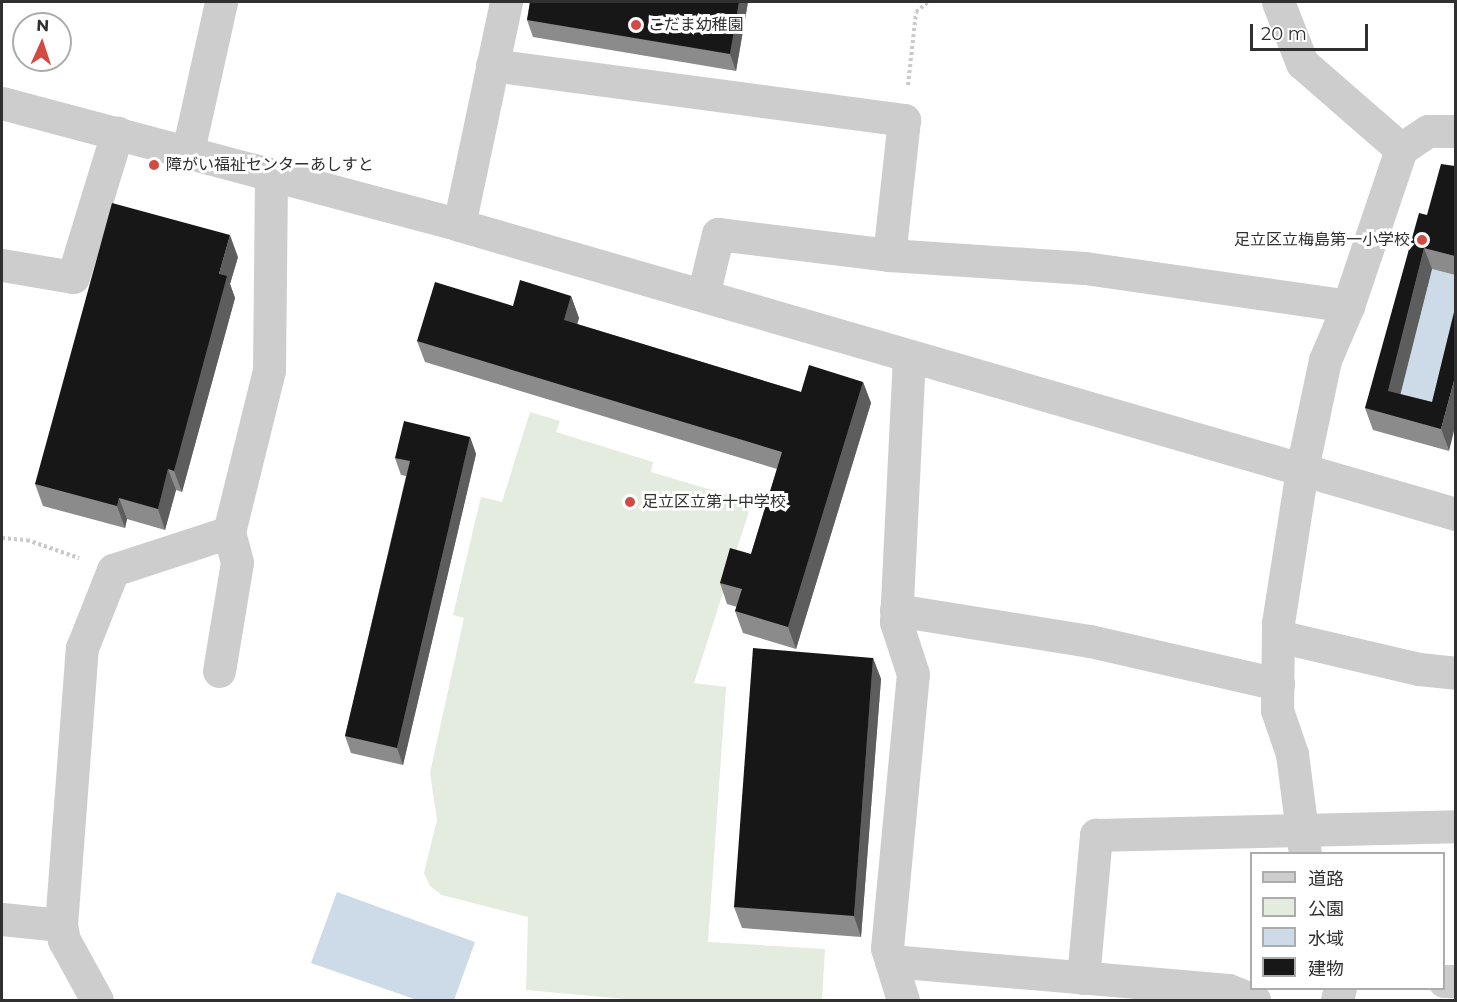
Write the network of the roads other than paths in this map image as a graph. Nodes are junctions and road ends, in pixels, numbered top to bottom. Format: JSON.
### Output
{"nodes":[{"id":1,"x":221,"y":2,"type":"edge"},
{"id":2,"x":506,"y":2,"type":"edge"},
{"id":3,"x":1278,"y":2,"type":"edge"},
{"id":4,"x":492,"y":65,"type":"junction"},
{"id":5,"x":2,"y":103,"type":"edge"},
{"id":6,"x":1455,"y":131,"type":"edge"},
{"id":7,"x":117,"y":133,"type":"junction"},
{"id":8,"x":1401,"y":149,"type":"junction"},
{"id":9,"x":188,"y":151,"type":"junction"},
{"id":10,"x":271,"y":174,"type":"junction"},
{"id":11,"x":459,"y":225,"type":"junction"},
{"id":12,"x":889,"y":255,"type":"junction"},
{"id":13,"x":2,"y":265,"type":"edge"},
{"id":14,"x":703,"y":295,"type":"junction"},
{"id":15,"x":1348,"y":306,"type":"junction"},
{"id":16,"x":909,"y":358,"type":"junction"},
{"id":17,"x":1302,"y":469,"type":"junction"},
{"id":18,"x":1455,"y":514,"type":"edge"},
{"id":19,"x":229,"y":532,"type":"junction"},
{"id":20,"x":896,"y":610,"type":"junction"},
{"id":21,"x":1278,"y":636,"type":"junction"},
{"id":22,"x":219,"y":670,"type":"dead end"},
{"id":23,"x":1455,"y":674,"type":"edge"},
{"id":24,"x":1278,"y":684,"type":"junction"},
{"id":25,"x":1455,"y":826,"type":"edge"},
{"id":26,"x":1304,"y":841,"type":"edge"},
{"id":27,"x":2,"y":918,"type":"edge"},
{"id":28,"x":62,"y":925,"type":"junction"},
{"id":29,"x":891,"y":961,"type":"junction"},
{"id":30,"x":1083,"y":978,"type":"junction"},
{"id":31,"x":97,"y":1000,"type":"edge"},
{"id":32,"x":903,"y":1000,"type":"edge"},
{"id":33,"x":1254,"y":1000,"type":"edge"}],
"edges":[{"from":1,"to":9,"type":"street"},
{"from":2,"to":4,"type":"street"},
{"from":3,"to":8,"type":"street"},
{"from":4,"to":11,"type":"street"},
{"from":4,"to":12,"type":"street"},
{"from":5,"to":7,"type":"street"},
{"from":6,"to":8,"type":"street"},
{"from":7,"to":9,"type":"street"},
{"from":7,"to":13,"type":"street"},
{"from":8,"to":15,"type":"street"},
{"from":9,"to":10,"type":"street"},
{"from":10,"to":11,"type":"street"},
{"from":10,"to":19,"type":"street"},
{"from":11,"to":14,"type":"street"},
{"from":12,"to":14,"type":"street"},
{"from":12,"to":15,"type":"street"},
{"from":14,"to":16,"type":"street"},
{"from":15,"to":17,"type":"street"},
{"from":16,"to":17,"type":"street"},
{"from":16,"to":20,"type":"street"},
{"from":17,"to":18,"type":"street"},
{"from":17,"to":21,"type":"street"},
{"from":19,"to":22,"type":"street"},
{"from":19,"to":28,"type":"street"},
{"from":20,"to":24,"type":"street"},
{"from":20,"to":29,"type":"street"},
{"from":21,"to":23,"type":"street"},
{"from":21,"to":24,"type":"street"},
{"from":24,"to":26,"type":"street"},
{"from":25,"to":26,"type":"street"},
{"from":26,"to":30,"type":"street"},
{"from":27,"to":28,"type":"street"},
{"from":28,"to":31,"type":"street"},
{"from":29,"to":30,"type":"street"},
{"from":29,"to":32,"type":"street"},
{"from":30,"to":33,"type":"street"}]}
